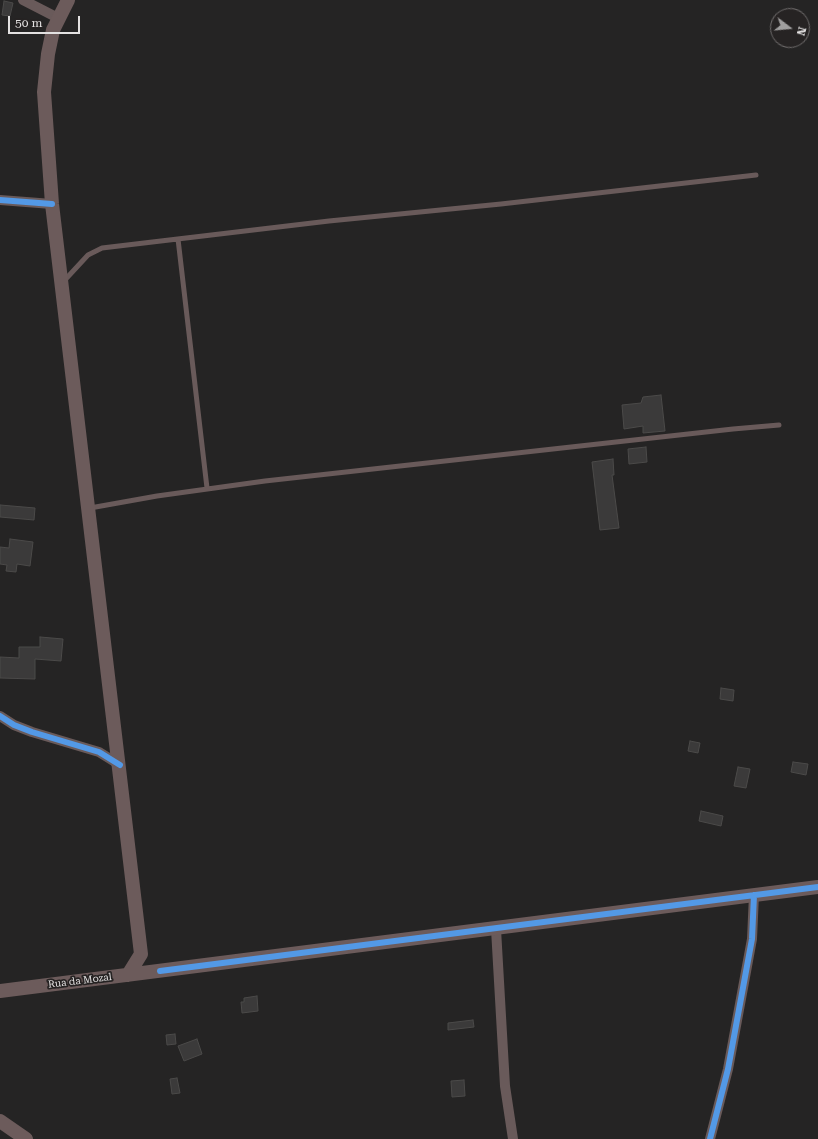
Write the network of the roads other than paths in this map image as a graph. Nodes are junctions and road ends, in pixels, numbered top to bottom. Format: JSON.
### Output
{"nodes":[{"id":1,"x":23,"y":0,"type":"edge"},
{"id":2,"x":68,"y":0,"type":"edge"},
{"id":3,"x":58,"y":18,"type":"junction"},
{"id":4,"x":756,"y":175,"type":"dead end"},
{"id":5,"x":0,"y":200,"type":"edge"},
{"id":6,"x":52,"y":204,"type":"junction"},
{"id":7,"x":178,"y":239,"type":"junction"},
{"id":8,"x":62,"y":282,"type":"junction"},
{"id":9,"x":779,"y":425,"type":"dead end"},
{"id":10,"x":207,"y":488,"type":"junction"},
{"id":11,"x":87,"y":509,"type":"junction"},
{"id":12,"x":0,"y":716,"type":"edge"},
{"id":13,"x":120,"y":765,"type":"junction"},
{"id":14,"x":818,"y":887,"type":"edge"},
{"id":15,"x":754,"y":895,"type":"junction"},
{"id":16,"x":496,"y":929,"type":"junction"},
{"id":17,"x":141,"y":954,"type":"junction"},
{"id":18,"x":160,"y":971,"type":"junction"},
{"id":19,"x":128,"y":975,"type":"junction"},
{"id":20,"x":0,"y":991,"type":"edge"},
{"id":21,"x":0,"y":1121,"type":"edge"},
{"id":22,"x":26,"y":1139,"type":"edge"},
{"id":23,"x":513,"y":1139,"type":"edge"},
{"id":24,"x":709,"y":1139,"type":"edge"}],
"edges":[{"from":1,"to":3,"type":"street"},
{"from":2,"to":3,"type":"main road"},
{"from":3,"to":6,"type":"main road"},
{"from":4,"to":7,"type":"lane"},
{"from":5,"to":6,"type":"street"},
{"from":6,"to":8,"type":"main road"},
{"from":7,"to":8,"type":"lane"},
{"from":7,"to":10,"type":"lane"},
{"from":8,"to":11,"type":"main road"},
{"from":9,"to":10,"type":"lane"},
{"from":10,"to":11,"type":"lane"},
{"from":11,"to":13,"type":"main road"},
{"from":12,"to":13,"type":"street"},
{"from":13,"to":17,"type":"main road"},
{"from":14,"to":15,"type":"main road","name":"Rua da Mozal"},
{"from":15,"to":16,"type":"main road","name":"Rua da Mozal"},
{"from":15,"to":24,"type":"street"},
{"from":16,"to":18,"type":"main road","name":"Rua da Mozal"},
{"from":16,"to":23,"type":"street"},
{"from":17,"to":18,"type":"main road"},
{"from":17,"to":19,"type":"main road"},
{"from":18,"to":19,"type":"main road","name":"Rua da Mozal"},
{"from":19,"to":20,"type":"main road","name":"Rua da Mozal"},
{"from":21,"to":22,"type":"main road"}]}
